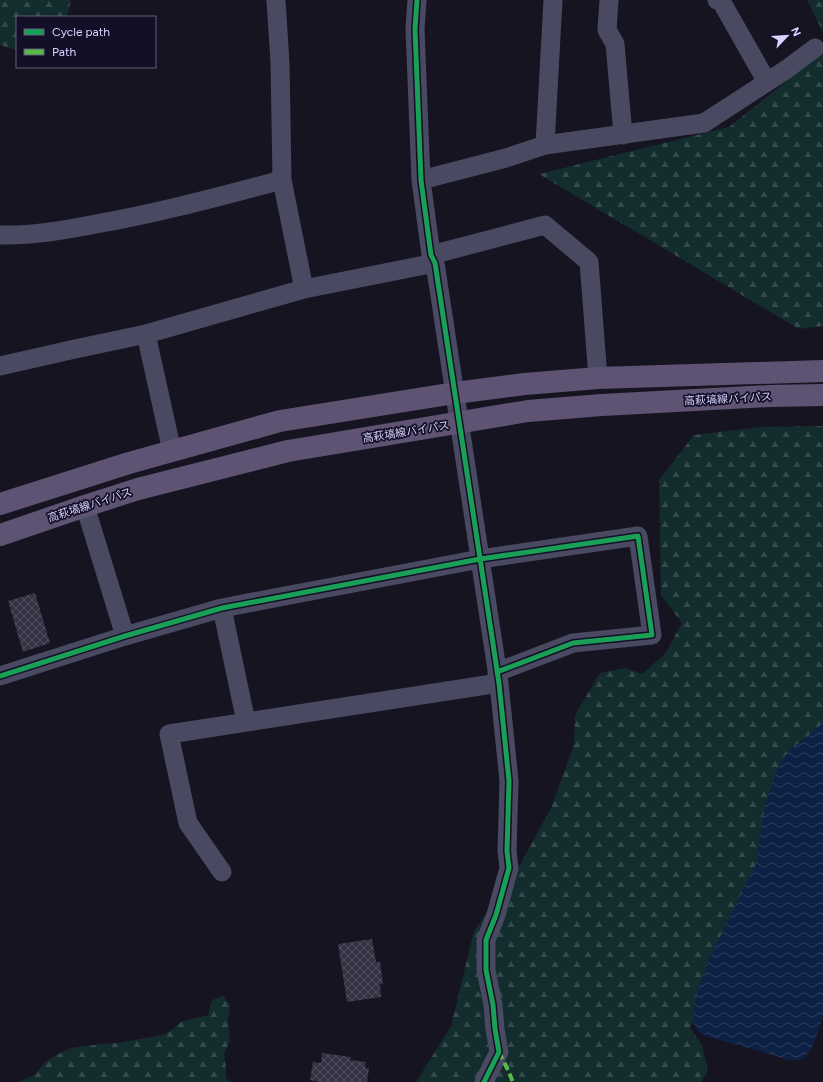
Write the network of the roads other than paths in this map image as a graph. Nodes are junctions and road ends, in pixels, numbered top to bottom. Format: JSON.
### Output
{"nodes":[{"id":1,"x":276,"y":0,"type":"edge"},
{"id":2,"x":417,"y":0,"type":"edge"},
{"id":3,"x":553,"y":0,"type":"edge"},
{"id":4,"x":609,"y":0,"type":"edge"},
{"id":5,"x":717,"y":0,"type":"edge"},
{"id":6,"x":815,"y":48,"type":"dead end"},
{"id":7,"x":767,"y":82,"type":"junction"},
{"id":8,"x":623,"y":135,"type":"junction"},
{"id":9,"x":545,"y":145,"type":"junction"},
{"id":10,"x":282,"y":180,"type":"junction"},
{"id":11,"x":422,"y":180,"type":"junction"},
{"id":12,"x":0,"y":235,"type":"edge"},
{"id":13,"x":433,"y":259,"type":"junction"},
{"id":14,"x":304,"y":289,"type":"junction"},
{"id":15,"x":146,"y":334,"type":"junction"},
{"id":16,"x":0,"y":366,"type":"edge"},
{"id":17,"x":823,"y":371,"type":"edge"},
{"id":18,"x":598,"y":378,"type":"junction"},
{"id":19,"x":455,"y":393,"type":"junction"},
{"id":20,"x":823,"y":395,"type":"edge"},
{"id":21,"x":459,"y":423,"type":"junction"},
{"id":22,"x":172,"y":451,"type":"junction"},
{"id":23,"x":0,"y":504,"type":"edge"},
{"id":24,"x":85,"y":506,"type":"junction"},
{"id":25,"x":0,"y":535,"type":"edge"},
{"id":26,"x":480,"y":559,"type":"junction"},
{"id":27,"x":222,"y":608,"type":"junction"},
{"id":28,"x":125,"y":636,"type":"junction"},
{"id":29,"x":0,"y":676,"type":"edge"},
{"id":30,"x":498,"y":677,"type":"junction"},
{"id":31,"x":246,"y":722,"type":"junction"},
{"id":32,"x":222,"y":872,"type":"dead end"},
{"id":33,"x":484,"y":1082,"type":"edge"}],
"edges":[{"from":1,"to":10,"type":"street"},
{"from":2,"to":11,"type":"street"},
{"from":3,"to":9,"type":"street"},
{"from":4,"to":8,"type":"street"},
{"from":5,"to":7,"type":"street"},
{"from":6,"to":7,"type":"street"},
{"from":7,"to":8,"type":"street"},
{"from":8,"to":9,"type":"street"},
{"from":9,"to":11,"type":"street"},
{"from":10,"to":12,"type":"street"},
{"from":10,"to":14,"type":"street"},
{"from":11,"to":13,"type":"street"},
{"from":13,"to":14,"type":"street"},
{"from":13,"to":18,"type":"street"},
{"from":13,"to":19,"type":"street"},
{"from":14,"to":15,"type":"street"},
{"from":15,"to":16,"type":"street"},
{"from":15,"to":22,"type":"street"},
{"from":17,"to":18,"type":"main road"},
{"from":18,"to":19,"type":"main road"},
{"from":19,"to":21,"type":"street"},
{"from":19,"to":22,"type":"main road"},
{"from":20,"to":21,"type":"main road","name":"高萩塙線バイパス"},
{"from":21,"to":24,"type":"main road","name":"高萩塙線バイパス"},
{"from":21,"to":26,"type":"street"},
{"from":22,"to":23,"type":"main road"},
{"from":24,"to":25,"type":"main road","name":"高萩塙線バイパス"},
{"from":24,"to":28,"type":"street"},
{"from":26,"to":27,"type":"street"},
{"from":26,"to":30,"type":"street"},
{"from":26,"to":30,"type":"street"},
{"from":27,"to":28,"type":"street"},
{"from":27,"to":31,"type":"street"},
{"from":28,"to":29,"type":"street"},
{"from":30,"to":31,"type":"street"},
{"from":30,"to":33,"type":"street"},
{"from":31,"to":32,"type":"street"}]}
